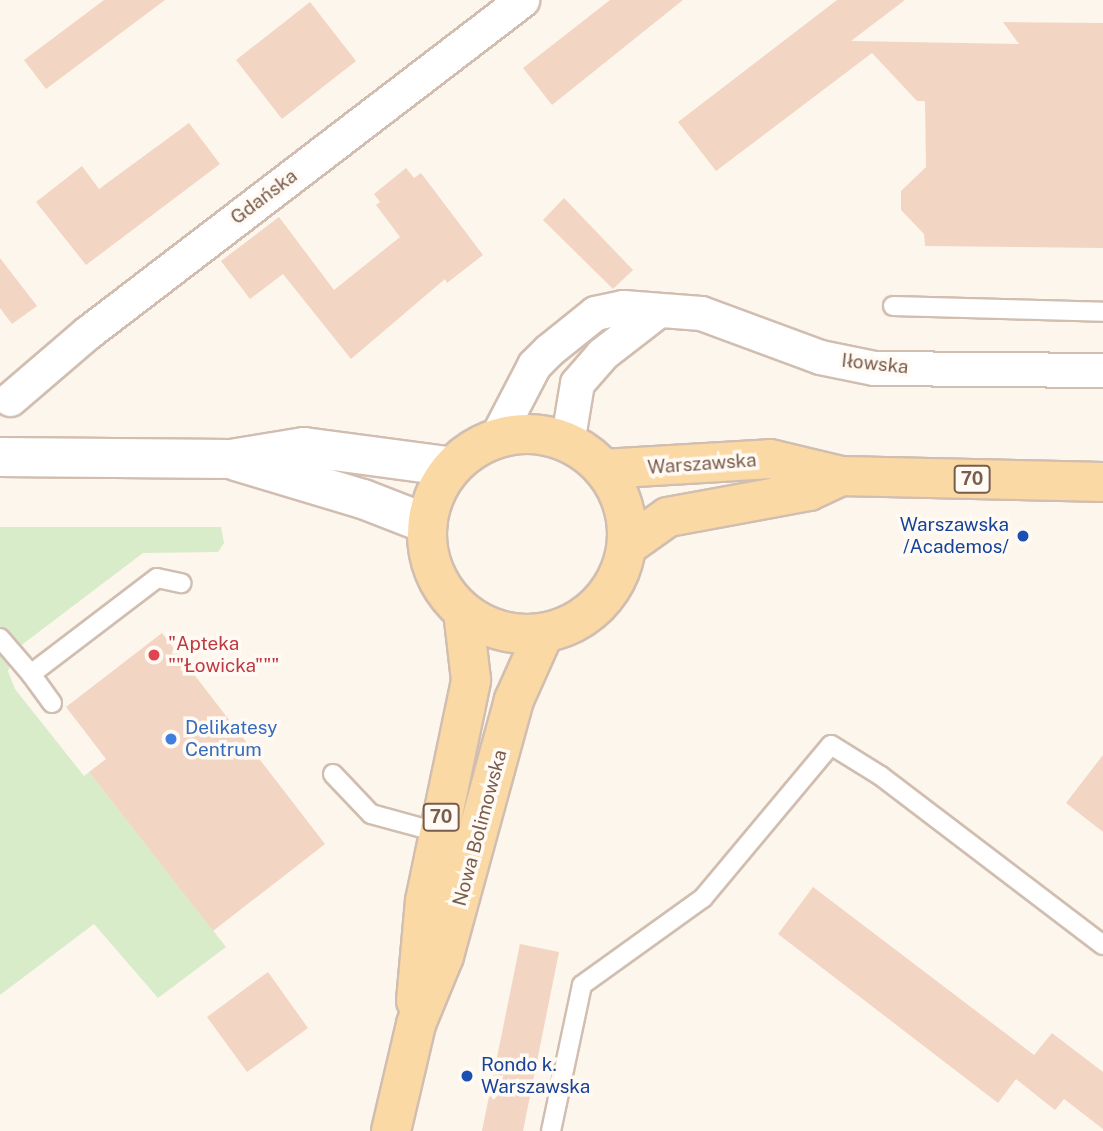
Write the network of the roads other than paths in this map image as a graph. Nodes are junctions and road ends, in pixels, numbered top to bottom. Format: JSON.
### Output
{"nodes":[{"id":1,"x":522,"y":0,"type":"edge"},
{"id":2,"x":894,"y":306,"type":"dead end"},
{"id":3,"x":1103,"y":312,"type":"edge"},
{"id":4,"x":655,"y":313,"type":"junction"},
{"id":5,"x":1103,"y":370,"type":"edge"},
{"id":6,"x":10,"y":399,"type":"dead end"},
{"id":7,"x":495,"y":440,"type":"junction"},
{"id":8,"x":567,"y":443,"type":"junction"},
{"id":9,"x":0,"y":457,"type":"edge"},
{"id":10,"x":231,"y":459,"type":"junction"},
{"id":11,"x":453,"y":467,"type":"junction"},
{"id":12,"x":603,"y":469,"type":"junction"},
{"id":13,"x":841,"y":476,"type":"junction"},
{"id":14,"x":1103,"y":482,"type":"edge"},
{"id":15,"x":428,"y":524,"type":"junction"},
{"id":16,"x":627,"y":546,"type":"junction"},
{"id":17,"x":181,"y":583,"type":"dead end"},
{"id":18,"x":463,"y":611,"type":"junction"},
{"id":19,"x":544,"y":633,"type":"junction"},
{"id":20,"x":0,"y":638,"type":"edge"},
{"id":21,"x":31,"y":674,"type":"junction"},
{"id":22,"x":52,"y":703,"type":"dead end"},
{"id":23,"x":333,"y":774,"type":"dead end"},
{"id":24,"x":437,"y":832,"type":"junction"},
{"id":25,"x":1103,"y":946,"type":"edge"},
{"id":26,"x":416,"y":1024,"type":"junction"},
{"id":27,"x":391,"y":1131,"type":"edge"},
{"id":28,"x":551,"y":1131,"type":"edge"}],
"edges":[{"from":1,"to":6,"type":"street","name":"Gdańska"},
{"from":2,"to":3,"type":"lane"},
{"from":4,"to":5,"type":"street","name":"Iłowska"},
{"from":4,"to":7,"type":"street","name":"Iłowska"},
{"from":4,"to":8,"type":"street"},
{"from":7,"to":8,"type":"main road","number":"70"},
{"from":7,"to":11,"type":"main road","number":"70"},
{"from":8,"to":12,"type":"main road","number":"70"},
{"from":9,"to":10,"type":"street"},
{"from":10,"to":11,"type":"street"},
{"from":10,"to":15,"type":"street"},
{"from":11,"to":15,"type":"main road","number":"70"},
{"from":12,"to":13,"type":"main road","name":"Warszawska","number":"70"},
{"from":12,"to":16,"type":"main road","number":"70"},
{"from":13,"to":14,"type":"main road","name":"Warszawska","number":"70"},
{"from":13,"to":16,"type":"main road","name":"Warszawska","number":"70"},
{"from":15,"to":18,"type":"main road","number":"70"},
{"from":16,"to":19,"type":"main road","number":"70"},
{"from":17,"to":21,"type":"lane"},
{"from":18,"to":19,"type":"main road","number":"70"},
{"from":18,"to":24,"type":"main road","name":"Nowa Bolimowska","number":"70"},
{"from":19,"to":26,"type":"main road","name":"Nowa Bolimowska","number":"70"},
{"from":20,"to":21,"type":"lane"},
{"from":21,"to":22,"type":"lane"},
{"from":23,"to":24,"type":"lane"},
{"from":24,"to":26,"type":"main road","name":"Nowa Bolimowska","number":"70"},
{"from":25,"to":28,"type":"lane"},
{"from":26,"to":27,"type":"main road","name":"Nowa Bolimowska","number":"70"}]}
